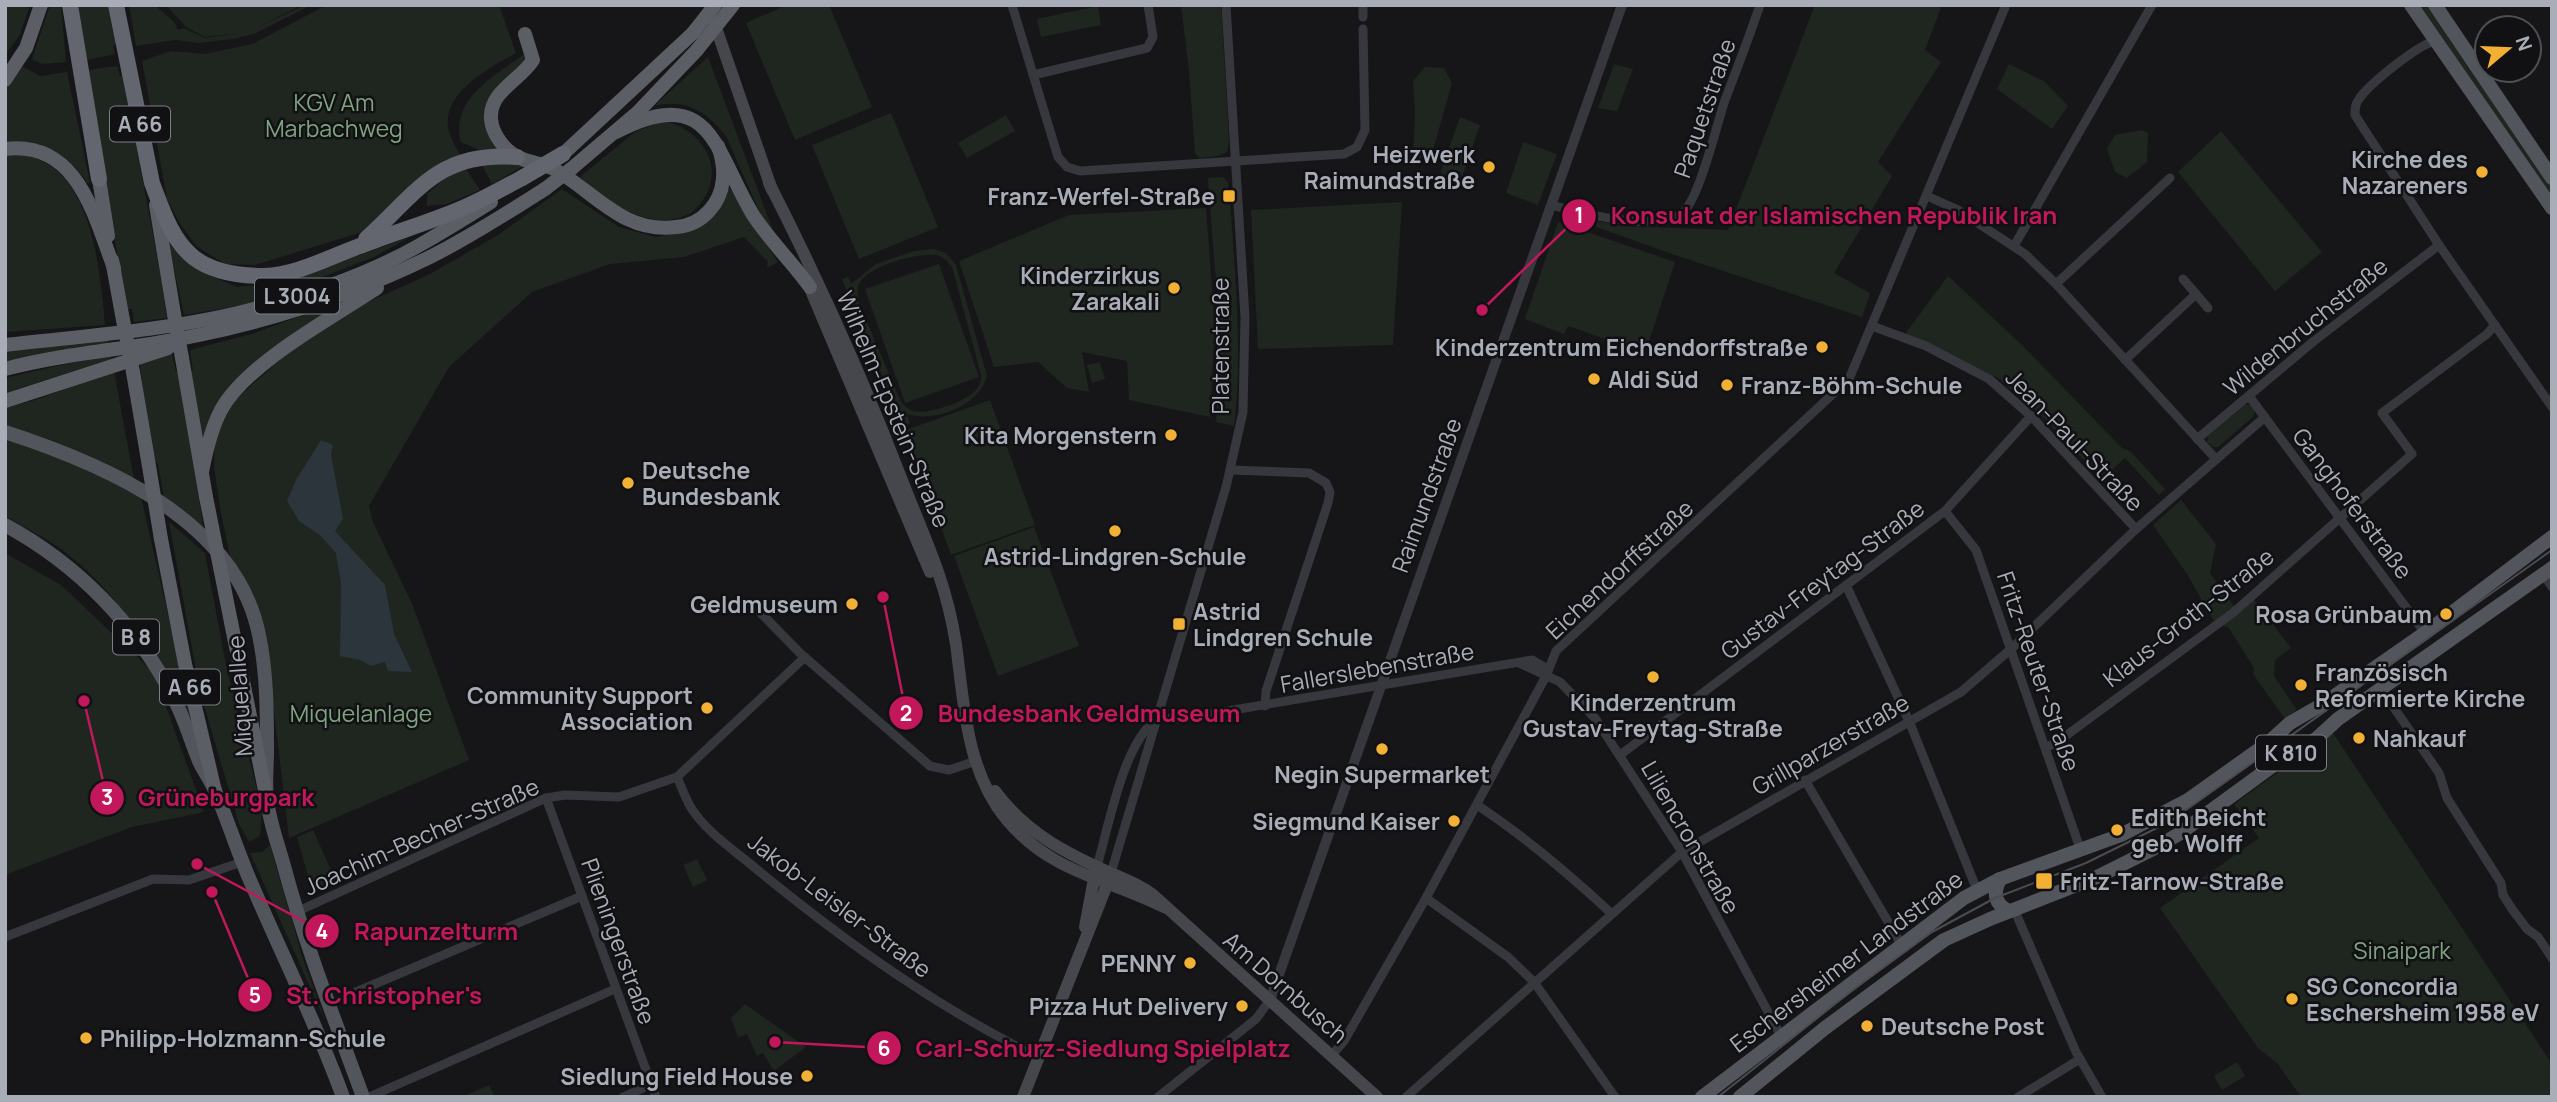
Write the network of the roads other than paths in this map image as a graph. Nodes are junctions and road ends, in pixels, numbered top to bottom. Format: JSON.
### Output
{"nodes":[{"id":1,"x":41,"y":5,"type":"edge"},
{"id":2,"x":70,"y":5,"type":"edge"},
{"id":3,"x":116,"y":5,"type":"edge"},
{"id":4,"x":709,"y":5,"type":"edge"},
{"id":5,"x":715,"y":5,"type":"edge"},
{"id":6,"x":733,"y":5,"type":"edge"},
{"id":7,"x":1012,"y":5,"type":"edge"},
{"id":8,"x":1148,"y":5,"type":"edge"},
{"id":9,"x":1226,"y":5,"type":"edge"},
{"id":10,"x":1363,"y":5,"type":"edge"},
{"id":11,"x":1622,"y":5,"type":"edge"},
{"id":12,"x":1760,"y":5,"type":"edge"},
{"id":13,"x":2006,"y":5,"type":"edge"},
{"id":14,"x":2152,"y":5,"type":"edge"},
{"id":15,"x":2411,"y":5,"type":"edge"},
{"id":16,"x":2435,"y":5,"type":"edge"},
{"id":17,"x":1363,"y":17,"type":"dead end"},
{"id":18,"x":1363,"y":29,"type":"dead end"},
{"id":19,"x":525,"y":34,"type":"dead end"},
{"id":20,"x":2436,"y":41,"type":"junction"},
{"id":21,"x":1034,"y":75,"type":"junction"},
{"id":22,"x":8,"y":76,"type":"edge"},
{"id":23,"x":616,"y":132,"type":"junction"},
{"id":24,"x":718,"y":146,"type":"junction"},
{"id":25,"x":5,"y":149,"type":"edge"},
{"id":26,"x":563,"y":154,"type":"joint"},
{"id":27,"x":517,"y":157,"type":"junction"},
{"id":28,"x":1235,"y":161,"type":"junction"},
{"id":29,"x":2170,"y":178,"type":"dead end"},
{"id":30,"x":2552,"y":178,"type":"edge"},
{"id":31,"x":99,"y":179,"type":"joint"},
{"id":32,"x":523,"y":180,"type":"junction"},
{"id":33,"x":152,"y":183,"type":"junction"},
{"id":34,"x":769,"y":183,"type":"junction"},
{"id":35,"x":1927,"y":196,"type":"junction"},
{"id":36,"x":1551,"y":205,"type":"junction"},
{"id":37,"x":2552,"y":208,"type":"edge"},
{"id":38,"x":2439,"y":245,"type":"junction"},
{"id":39,"x":359,"y":246,"type":"junction"},
{"id":40,"x":2014,"y":246,"type":"junction"},
{"id":41,"x":114,"y":268,"type":"junction"},
{"id":42,"x":406,"y":269,"type":"junction"},
{"id":43,"x":2183,"y":279,"type":"dead end"},
{"id":44,"x":2056,"y":284,"type":"junction"},
{"id":45,"x":810,"y":287,"type":"junction"},
{"id":46,"x":2196,"y":294,"type":"junction"},
{"id":47,"x":2208,"y":308,"type":"dead end"},
{"id":48,"x":2495,"y":325,"type":"junction"},
{"id":49,"x":1872,"y":326,"type":"junction"},
{"id":50,"x":199,"y":335,"type":"junction"},
{"id":51,"x":5,"y":343,"type":"edge"},
{"id":52,"x":2125,"y":360,"type":"junction"},
{"id":53,"x":5,"y":369,"type":"edge"},
{"id":54,"x":2249,"y":396,"type":"junction"},
{"id":55,"x":5,"y":401,"type":"edge"},
{"id":56,"x":2552,"y":407,"type":"edge"},
{"id":57,"x":2031,"y":416,"type":"junction"},
{"id":58,"x":2265,"y":417,"type":"junction"},
{"id":59,"x":5,"y":432,"type":"edge"},
{"id":60,"x":2197,"y":439,"type":"junction"},
{"id":61,"x":2215,"y":458,"type":"junction"},
{"id":62,"x":1231,"y":470,"type":"junction"},
{"id":63,"x":202,"y":472,"type":"junction"},
{"id":64,"x":1945,"y":511,"type":"junction"},
{"id":65,"x":2340,"y":518,"type":"junction"},
{"id":66,"x":5,"y":525,"type":"edge"},
{"id":67,"x":2136,"y":529,"type":"junction"},
{"id":68,"x":2552,"y":537,"type":"edge"},
{"id":69,"x":2547,"y":571,"type":"edge"},
{"id":70,"x":1846,"y":584,"type":"junction"},
{"id":71,"x":2552,"y":587,"type":"edge"},
{"id":72,"x":751,"y":603,"type":"dead end"},
{"id":73,"x":2425,"y":633,"type":"junction"},
{"id":74,"x":2011,"y":649,"type":"junction"},
{"id":75,"x":1556,"y":651,"type":"junction"},
{"id":76,"x":805,"y":657,"type":"junction"},
{"id":77,"x":957,"y":658,"type":"junction"},
{"id":78,"x":1532,"y":660,"type":"junction"},
{"id":79,"x":1519,"y":663,"type":"junction"},
{"id":80,"x":1546,"y":676,"type":"junction"},
{"id":81,"x":1380,"y":686,"type":"junction"},
{"id":82,"x":2381,"y":689,"type":"junction"},
{"id":83,"x":1265,"y":706,"type":"junction"},
{"id":84,"x":1158,"y":718,"type":"junction"},
{"id":85,"x":1909,"y":721,"type":"junction"},
{"id":86,"x":2046,"y":747,"type":"junction"},
{"id":87,"x":1620,"y":755,"type":"junction"},
{"id":88,"x":976,"y":761,"type":"junction"},
{"id":89,"x":677,"y":777,"type":"junction"},
{"id":90,"x":1805,"y":780,"type":"junction"},
{"id":91,"x":215,"y":791,"type":"junction"},
{"id":92,"x":546,"y":798,"type":"junction"},
{"id":93,"x":267,"y":800,"type":"junction"},
{"id":94,"x":1477,"y":805,"type":"junction"},
{"id":95,"x":2081,"y":851,"type":"junction"},
{"id":96,"x":1682,"y":852,"type":"junction"},
{"id":97,"x":242,"y":862,"type":"junction"},
{"id":98,"x":1097,"y":866,"type":"junction"},
{"id":99,"x":1110,"y":879,"type":"junction"},
{"id":100,"x":2000,"y":879,"type":"junction"},
{"id":101,"x":1094,"y":880,"type":"junction"},
{"id":102,"x":1977,"y":890,"type":"junction"},
{"id":103,"x":582,"y":896,"type":"junction"},
{"id":104,"x":1426,"y":898,"type":"junction"},
{"id":105,"x":2011,"y":910,"type":"junction"},
{"id":106,"x":296,"y":912,"type":"junction"},
{"id":107,"x":1612,"y":914,"type":"junction"},
{"id":108,"x":5,"y":937,"type":"edge"},
{"id":109,"x":1083,"y":943,"type":"junction"},
{"id":110,"x":1900,"y":944,"type":"junction"},
{"id":111,"x":2552,"y":958,"type":"edge"},
{"id":112,"x":1534,"y":982,"type":"junction"},
{"id":113,"x":615,"y":989,"type":"junction"},
{"id":114,"x":356,"y":992,"type":"dead end"},
{"id":115,"x":1270,"y":1000,"type":"junction"},
{"id":116,"x":1781,"y":1036,"type":"junction"},
{"id":117,"x":1332,"y":1055,"type":"junction"},
{"id":118,"x":1040,"y":1058,"type":"junction"},
{"id":119,"x":2080,"y":1059,"type":"junction"},
{"id":120,"x":652,"y":1084,"type":"junction"},
{"id":121,"x":343,"y":1097,"type":"edge"},
{"id":122,"x":363,"y":1097,"type":"edge"},
{"id":123,"x":369,"y":1097,"type":"edge"},
{"id":124,"x":622,"y":1097,"type":"edge"},
{"id":125,"x":656,"y":1097,"type":"edge"},
{"id":126,"x":1023,"y":1097,"type":"edge"},
{"id":127,"x":1158,"y":1097,"type":"edge"},
{"id":128,"x":1377,"y":1097,"type":"edge"},
{"id":129,"x":1406,"y":1097,"type":"edge"},
{"id":130,"x":1615,"y":1097,"type":"edge"},
{"id":131,"x":1702,"y":1097,"type":"edge"},
{"id":132,"x":1740,"y":1097,"type":"edge"},
{"id":133,"x":2018,"y":1097,"type":"edge"},
{"id":134,"x":2102,"y":1097,"type":"edge"}],
"edges":[{"from":1,"to":22,"type":"highway"},
{"from":2,"to":31,"type":"highway","number":"A 66"},
{"from":3,"to":33,"type":"highway","number":"A 66"},
{"from":4,"to":34,"type":"main road","name":"Wilhelm-Epstein-Straße"},
{"from":5,"to":26,"type":"highway","bridge":true},
{"from":6,"to":23,"type":"highway","number":"L 3004","bridge":true},
{"from":7,"to":21,"type":"street"},
{"from":8,"to":21,"type":"street"},
{"from":9,"to":28,"type":"street","name":"Platenstraße"},
{"from":10,"to":17,"type":"street"},
{"from":11,"to":36,"type":"street","name":"Raimundstraße"},
{"from":12,"to":36,"type":"street","name":"Paquetstraße"},
{"from":13,"to":35,"type":"street","name":"Eichendorffstraße"},
{"from":14,"to":40,"type":"street"},
{"from":15,"to":20,"type":"main road"},
{"from":16,"to":30,"type":"main road"},
{"from":18,"to":28,"type":"street"},
{"from":19,"to":27,"type":"highway"},
{"from":20,"to":37,"type":"main road"},
{"from":20,"to":38,"type":"street"},
{"from":21,"to":28,"type":"street"},
{"from":23,"to":24,"type":"highway"},
{"from":23,"to":42,"type":"highway","number":"L 3004","bridge":true},
{"from":24,"to":27,"type":"highway"},
{"from":24,"to":45,"type":"highway"},
{"from":25,"to":41,"type":"highway"},
{"from":26,"to":32,"type":"highway","bridge":true},
{"from":27,"to":39,"type":"highway"},
{"from":28,"to":62,"type":"street","name":"Platenstraße"},
{"from":29,"to":44,"type":"street"},
{"from":31,"to":41,"type":"highway","number":"A 66"},
{"from":32,"to":39,"type":"highway"},
{"from":32,"to":51,"type":"highway","number":"L 3004"},
{"from":33,"to":39,"type":"highway"},
{"from":33,"to":63,"type":"highway","number":"A 66","bridge":true},
{"from":34,"to":45,"type":"main road","name":"Wilhelm-Epstein-Straße"},
{"from":34,"to":77,"type":"main road","name":"Wilhelm-Epstein-Straße"},
{"from":35,"to":40,"type":"street"},
{"from":35,"to":49,"type":"street","name":"Eichendorffstraße"},
{"from":36,"to":81,"type":"street","name":"Raimundstraße"},
{"from":38,"to":48,"type":"street"},
{"from":38,"to":54,"type":"street","name":"Wildenbruchstraße"},
{"from":40,"to":44,"type":"street"},
{"from":41,"to":91,"type":"highway","number":"A 66","bridge":true},
{"from":42,"to":50,"type":"highway","number":"L 3004"},
{"from":42,"to":63,"type":"highway"},
{"from":43,"to":46,"type":"street"},
{"from":44,"to":52,"type":"street"},
{"from":45,"to":77,"type":"main road","name":"Wilhelm-Epstein-Straße"},
{"from":46,"to":47,"type":"street"},
{"from":46,"to":52,"type":"street"},
{"from":48,"to":56,"type":"street"},
{"from":48,"to":65,"type":"street","name":"Klaus-Groth-Straße"},
{"from":49,"to":57,"type":"street","name":"Jean-Paul-Straße"},
{"from":49,"to":75,"type":"street","name":"Eichendorffstraße"},
{"from":50,"to":53,"type":"highway","number":"L 3004"},
{"from":50,"to":55,"type":"highway"},
{"from":52,"to":60,"type":"street"},
{"from":54,"to":58,"type":"street","name":"Ganghoferstraße"},
{"from":54,"to":60,"type":"street","name":"Wildenbruchstraße"},
{"from":57,"to":64,"type":"street","name":"Gustav-Freytag-Straße"},
{"from":57,"to":67,"type":"street","name":"Jean-Paul-Straße"},
{"from":58,"to":61,"type":"street","name":"Grillparzerstraße"},
{"from":58,"to":65,"type":"street","name":"Ganghoferstraße"},
{"from":59,"to":93,"type":"main road","name":"Miquelallee"},
{"from":60,"to":61,"type":"street"},
{"from":61,"to":67,"type":"street","name":"Grillparzerstraße"},
{"from":62,"to":83,"type":"street"},
{"from":62,"to":84,"type":"street","name":"Platenstraße"},
{"from":63,"to":93,"type":"highway","number":"A 66","bridge":true},
{"from":64,"to":70,"type":"street","name":"Gustav-Freytag-Straße"},
{"from":64,"to":74,"type":"street","name":"Fritz-Reuter-Straße"},
{"from":65,"to":73,"type":"street","name":"Ganghoferstraße"},
{"from":65,"to":86,"type":"street","name":"Klaus-Groth-Straße"},
{"from":66,"to":91,"type":"main road","name":"Miquelallee","number":"B 8"},
{"from":67,"to":74,"type":"street","name":"Grillparzerstraße"},
{"from":68,"to":73,"type":"main road","name":"Eschersheimer Landstraße","number":"K 810"},
{"from":69,"to":71,"type":"street"},
{"from":69,"to":82,"type":"main road","name":"Eschersheimer Landstraße","number":"K 810"},
{"from":70,"to":85,"type":"street"},
{"from":70,"to":87,"type":"street","name":"Gustav-Freytag-Straße"},
{"from":72,"to":76,"type":"street"},
{"from":73,"to":95,"type":"main road","name":"Eschersheimer Landstraße","number":"K 810"},
{"from":74,"to":85,"type":"street","name":"Grillparzerstraße"},
{"from":74,"to":86,"type":"street","name":"Fritz-Reuter-Straße"},
{"from":75,"to":78,"type":"street","name":"Fallerslebenstraße"},
{"from":75,"to":80,"type":"street","name":"Eichendorffstraße"},
{"from":76,"to":88,"type":"street"},
{"from":76,"to":89,"type":"street","name":"Joachim-Becher-Straße"},
{"from":77,"to":88,"type":"main road","name":"Wilhelm-Epstein-Straße"},
{"from":78,"to":79,"type":"street","name":"Fallerslebenstraße"},
{"from":78,"to":80,"type":"street"},
{"from":79,"to":80,"type":"street"},
{"from":79,"to":81,"type":"street","name":"Fallerslebenstraße"},
{"from":80,"to":87,"type":"street","name":"Liliencronstraße"},
{"from":80,"to":94,"type":"street","name":"Eichendorffstraße"},
{"from":81,"to":83,"type":"street","name":"Fallerslebenstraße"},
{"from":81,"to":115,"type":"street","name":"Raimundstraße"},
{"from":82,"to":105,"type":"main road","name":"Eschersheimer Landstraße","number":"K 810"},
{"from":82,"to":111,"type":"street"},
{"from":83,"to":84,"type":"street","name":"Fallerslebenstraße"},
{"from":84,"to":98,"type":"street","name":"Platenstraße"},
{"from":84,"to":99,"type":"street","name":"Platenstraße"},
{"from":85,"to":90,"type":"street","name":"Grillparzerstraße"},
{"from":85,"to":102,"type":"street"},
{"from":86,"to":95,"type":"street","name":"Fritz-Reuter-Straße"},
{"from":87,"to":96,"type":"street","name":"Liliencronstraße"},
{"from":88,"to":98,"type":"main road"},
{"from":88,"to":101,"type":"main road"},
{"from":89,"to":92,"type":"street","name":"Joachim-Becher-Straße"},
{"from":89,"to":118,"type":"street","name":"Jakob-Leisler-Straße"},
{"from":90,"to":96,"type":"street","name":"Grillparzerstraße"},
{"from":90,"to":110,"type":"street"},
{"from":91,"to":97,"type":"main road","name":"Miquelallee","number":"B 8"},
{"from":92,"to":103,"type":"street","name":"Plieningerstraße"},
{"from":92,"to":106,"type":"street","name":"Joachim-Becher-Straße"},
{"from":93,"to":106,"type":"main road","name":"Miquelallee"},
{"from":94,"to":104,"type":"street","name":"Eichendorffstraße"},
{"from":94,"to":107,"type":"street"},
{"from":95,"to":100,"type":"main road","name":"Eschersheimer Landstraße","number":"K 810"},
{"from":96,"to":107,"type":"street","name":"Grillparzerstraße"},
{"from":96,"to":116,"type":"street","name":"Liliencronstraße"},
{"from":97,"to":108,"type":"street"},
{"from":97,"to":121,"type":"main road","name":"Miquelallee","number":"B 8"},
{"from":98,"to":99,"type":"main road"},
{"from":98,"to":101,"type":"main road","name":"Platenstraße"},
{"from":99,"to":101,"type":"main road"},
{"from":99,"to":109,"type":"main road","name":"Platenstraße"},
{"from":99,"to":115,"type":"main road","name":"Am Dornbusch"},
{"from":100,"to":102,"type":"main road","name":"Eschersheimer Landstraße","number":"K 810"},
{"from":100,"to":105,"type":"main road"},
{"from":101,"to":109,"type":"main road","name":"Platenstraße"},
{"from":102,"to":110,"type":"main road","name":"Eschersheimer Landstraße","number":"K 810"},
{"from":103,"to":113,"type":"street","name":"Plieningerstraße"},
{"from":103,"to":114,"type":"street"},
{"from":104,"to":112,"type":"street"},
{"from":104,"to":117,"type":"street","name":"Eichendorffstraße"},
{"from":105,"to":119,"type":"street"},
{"from":105,"to":132,"type":"main road","name":"Eschersheimer Landstraße","number":"K 810"},
{"from":106,"to":122,"type":"main road"},
{"from":107,"to":112,"type":"street","name":"Grillparzerstraße"},
{"from":109,"to":118,"type":"main road","name":"Platenstraße"},
{"from":110,"to":116,"type":"main road","name":"Eschersheimer Landstraße","number":"K 810"},
{"from":112,"to":129,"type":"street","name":"Grillparzerstraße"},
{"from":112,"to":130,"type":"street"},
{"from":113,"to":120,"type":"street","name":"Plieningerstraße"},
{"from":113,"to":123,"type":"street"},
{"from":115,"to":117,"type":"main road","name":"Am Dornbusch"},
{"from":115,"to":127,"type":"street"},
{"from":116,"to":131,"type":"main road","name":"Eschersheimer Landstraße","number":"K 810"},
{"from":117,"to":128,"type":"main road","name":"Am Dornbusch"},
{"from":118,"to":126,"type":"main road","name":"Platenstraße"},
{"from":119,"to":133,"type":"street"},
{"from":119,"to":134,"type":"street"},
{"from":120,"to":124,"type":"street"},
{"from":120,"to":125,"type":"street","name":"Plieningerstraße"}]}
